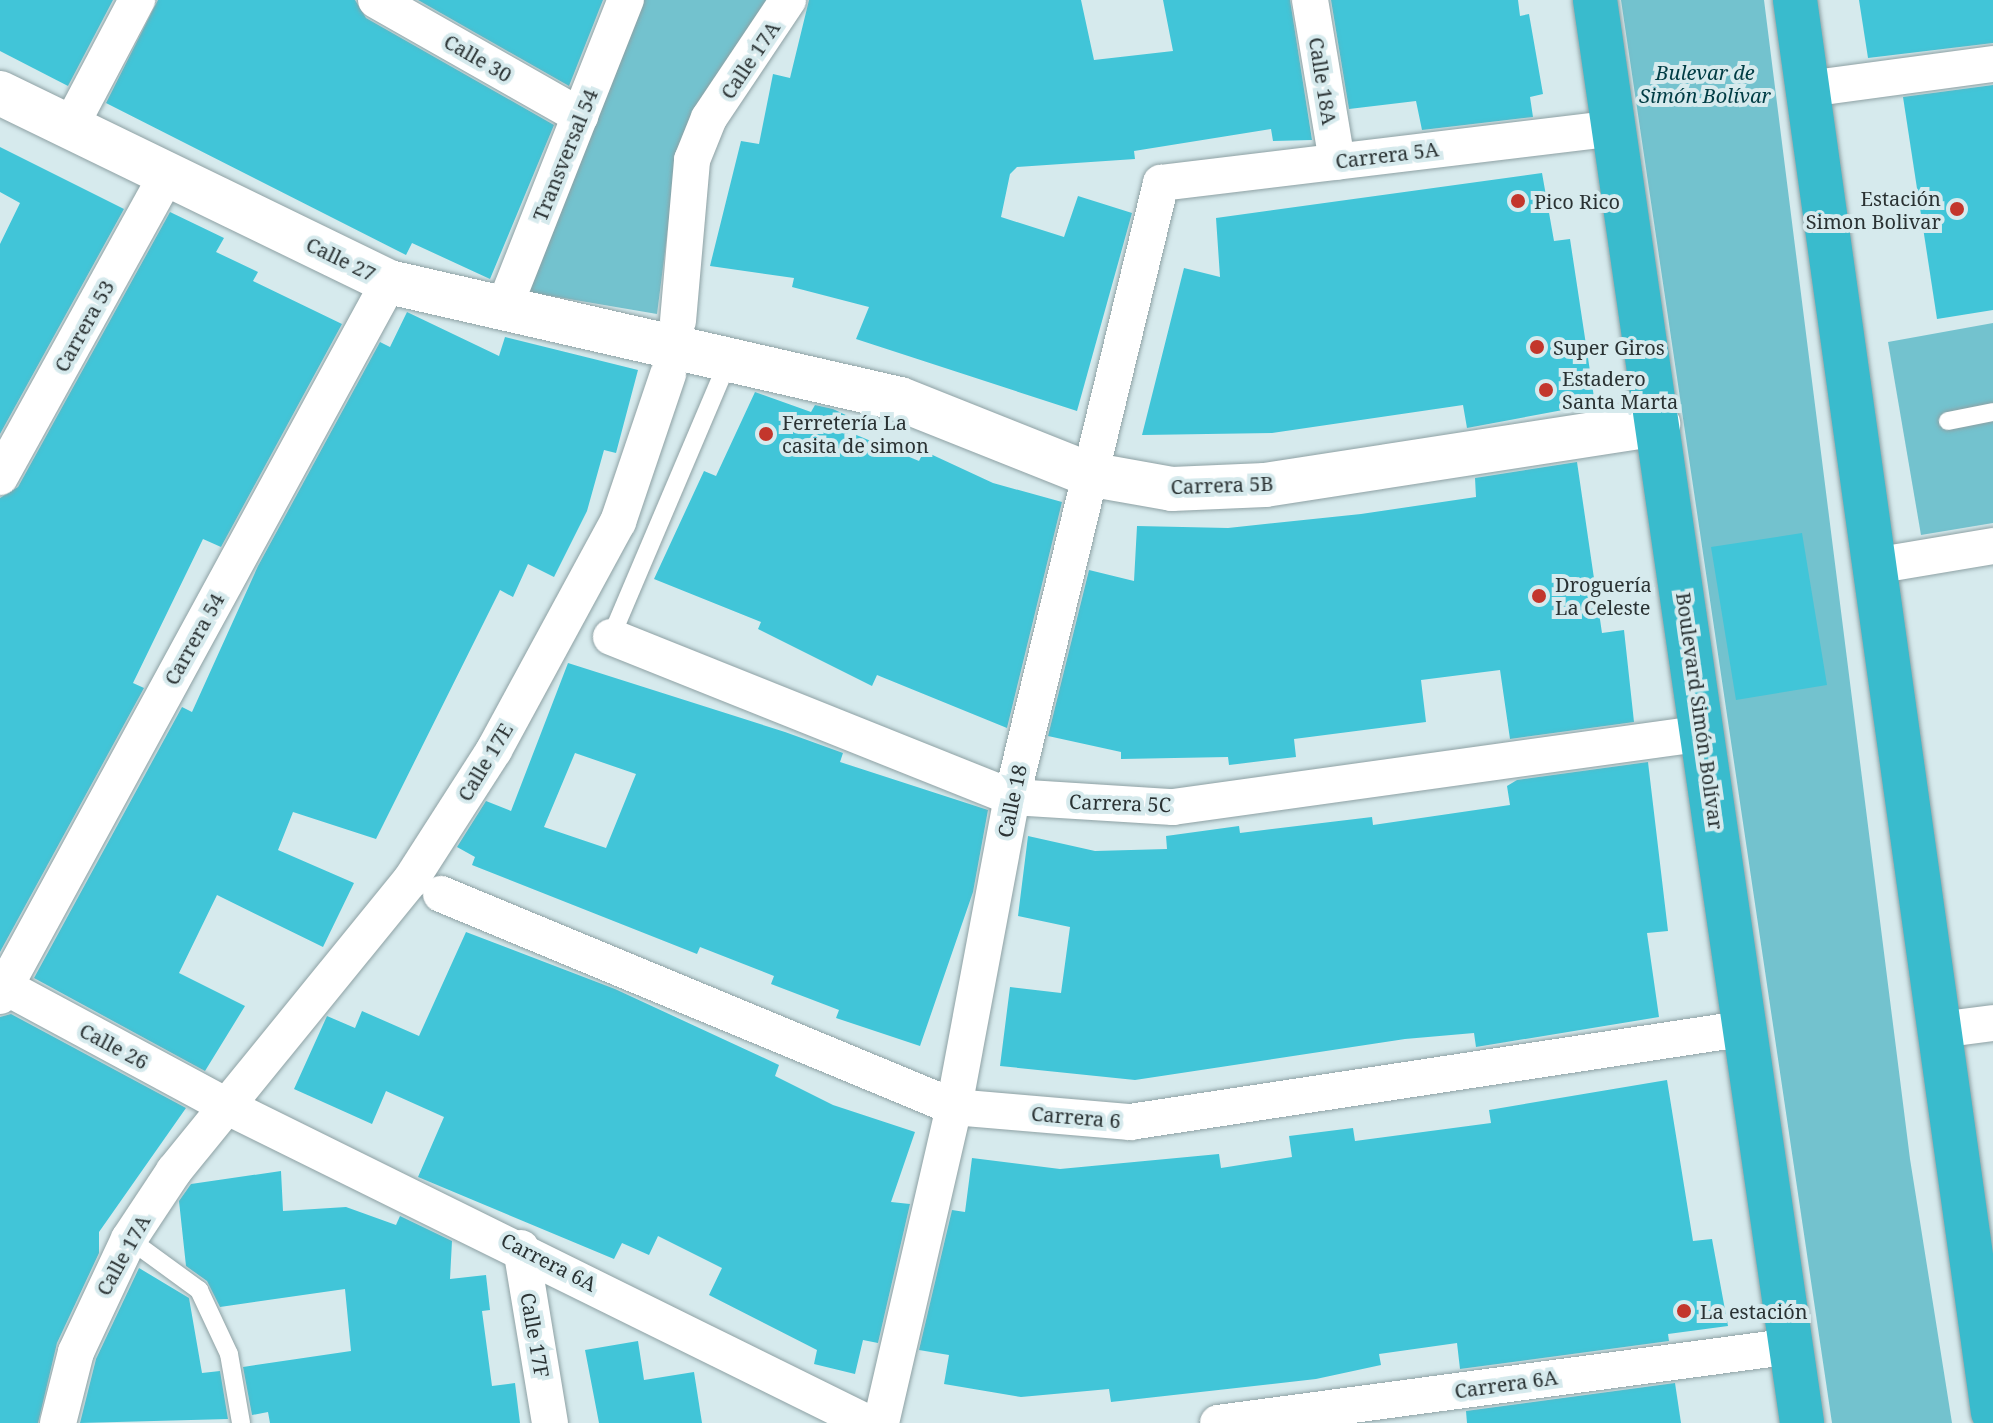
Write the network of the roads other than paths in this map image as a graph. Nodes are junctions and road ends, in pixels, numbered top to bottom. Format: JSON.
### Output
{"nodes":[{"id":1,"x":137,"y":0,"type":"edge"},
{"id":2,"x":376,"y":0,"type":"edge"},
{"id":3,"x":626,"y":0,"type":"edge"},
{"id":4,"x":788,"y":0,"type":"edge"},
{"id":5,"x":1310,"y":0,"type":"edge"},
{"id":6,"x":1595,"y":0,"type":"edge"},
{"id":7,"x":1795,"y":0,"type":"edge"},
{"id":8,"x":1993,"y":64,"type":"edge"},
{"id":9,"x":1808,"y":89,"type":"junction"},
{"id":10,"x":0,"y":93,"type":"edge"},
{"id":11,"x":580,"y":116,"type":"junction"},
{"id":12,"x":709,"y":118,"type":"joint"},
{"id":13,"x":70,"y":127,"type":"junction"},
{"id":14,"x":1614,"y":128,"type":"junction"},
{"id":15,"x":1337,"y":162,"type":"junction"},
{"id":16,"x":167,"y":174,"type":"junction"},
{"id":17,"x":1161,"y":183,"type":"joint"},
{"id":18,"x":389,"y":282,"type":"junction"},
{"id":19,"x":503,"y":310,"type":"junction"},
{"id":20,"x":684,"y":351,"type":"junction"},
{"id":21,"x":1993,"y":412,"type":"edge"},
{"id":22,"x":1948,"y":421,"type":"dead end"},
{"id":23,"x":1658,"y":424,"type":"junction"},
{"id":24,"x":1088,"y":474,"type":"junction"},
{"id":25,"x":0,"y":477,"type":"edge"},
{"id":26,"x":1993,"y":546,"type":"edge"},
{"id":27,"x":1874,"y":566,"type":"junction"},
{"id":28,"x":611,"y":637,"type":"joint"},
{"id":29,"x":1704,"y":733,"type":"junction"},
{"id":30,"x":1012,"y":797,"type":"junction"},
{"id":31,"x":441,"y":894,"type":"dead end"},
{"id":32,"x":2,"y":989,"type":"edge"},
{"id":33,"x":1993,"y":1023,"type":"edge"},
{"id":34,"x":1747,"y":1028,"type":"junction"},
{"id":35,"x":1939,"y":1030,"type":"junction"},
{"id":36,"x":228,"y":1107,"type":"junction"},
{"id":37,"x":954,"y":1107,"type":"junction"},
{"id":38,"x":129,"y":1239,"type":"junction"},
{"id":39,"x":521,"y":1248,"type":"junction"},
{"id":40,"x":1986,"y":1319,"type":"edge"},
{"id":41,"x":1793,"y":1346,"type":"junction"},
{"id":42,"x":1993,"y":1412,"type":"edge"},
{"id":43,"x":58,"y":1423,"type":"edge"},
{"id":44,"x":241,"y":1423,"type":"edge"},
{"id":45,"x":550,"y":1423,"type":"edge"},
{"id":46,"x":868,"y":1423,"type":"edge"},
{"id":47,"x":881,"y":1423,"type":"edge"},
{"id":48,"x":1218,"y":1423,"type":"edge"},
{"id":49,"x":1802,"y":1423,"type":"edge"}],
"edges":[{"from":1,"to":13,"type":"street"},
{"from":2,"to":11,"type":"street","name":"Calle 30"},
{"from":3,"to":11,"type":"street","name":"Transversal 54"},
{"from":4,"to":12,"type":"street","name":"Calle 17A"},
{"from":5,"to":15,"type":"street","name":"Calle 18A"},
{"from":6,"to":14,"type":"highway","name":"Boulevard Simón Bolívar"},
{"from":7,"to":9,"type":"highway"},
{"from":8,"to":9,"type":"street"},
{"from":9,"to":27,"type":"highway"},
{"from":10,"to":13,"type":"street","name":"Calle 27"},
{"from":11,"to":19,"type":"street","name":"Transversal 54"},
{"from":12,"to":20,"type":"street","name":"Calle 17E"},
{"from":13,"to":16,"type":"street","name":"Calle 27"},
{"from":14,"to":15,"type":"street","name":"Carrera 5A"},
{"from":14,"to":23,"type":"highway","name":"Boulevard Simón Bolívar"},
{"from":15,"to":17,"type":"street","name":"Carrera 5A"},
{"from":16,"to":18,"type":"street","name":"Calle 27"},
{"from":16,"to":25,"type":"street","name":"Carrera 53"},
{"from":17,"to":24,"type":"street","name":"Calle 18"},
{"from":18,"to":19,"type":"street","name":"Calle 27"},
{"from":18,"to":32,"type":"street","name":"Carrera 54"},
{"from":19,"to":20,"type":"street","name":"Calle 27"},
{"from":20,"to":24,"type":"street","name":"Carrera 5B"},
{"from":20,"to":28,"type":"lane","name":"Calle 17E"},
{"from":20,"to":36,"type":"street","name":"Calle 17E"},
{"from":21,"to":22,"type":"lane"},
{"from":23,"to":24,"type":"street","name":"Carrera 5B"},
{"from":23,"to":29,"type":"highway","name":"Boulevard Simón Bolívar"},
{"from":24,"to":30,"type":"street","name":"Calle 18"},
{"from":26,"to":27,"type":"street"},
{"from":27,"to":35,"type":"highway"},
{"from":28,"to":30,"type":"street","name":"Carrera 5C"},
{"from":29,"to":30,"type":"street","name":"Carrera 5C"},
{"from":29,"to":34,"type":"highway","name":"Boulevard Simón Bolívar"},
{"from":30,"to":37,"type":"street","name":"Calle 18"},
{"from":31,"to":37,"type":"street","name":"Carrera 6"},
{"from":32,"to":36,"type":"street","name":"Calle 26"},
{"from":33,"to":35,"type":"street"},
{"from":34,"to":37,"type":"street","name":"Carrera 6"},
{"from":34,"to":41,"type":"highway","name":"Boulevard Simón Bolívar"},
{"from":35,"to":40,"type":"highway"},
{"from":36,"to":38,"type":"street","name":"Calle 17A"},
{"from":36,"to":39,"type":"street","name":"Carrera 6A"},
{"from":37,"to":47,"type":"street","name":"Calle 18"},
{"from":38,"to":43,"type":"street","name":"Calle 17A"},
{"from":38,"to":44,"type":"lane"},
{"from":39,"to":45,"type":"street","name":"Calle 17F"},
{"from":39,"to":46,"type":"street","name":"Carrera 6A"},
{"from":40,"to":42,"type":"highway"},
{"from":41,"to":48,"type":"street","name":"Carrera 6A"},
{"from":41,"to":49,"type":"highway","name":"Boulevard Simón Bolívar"}]}
